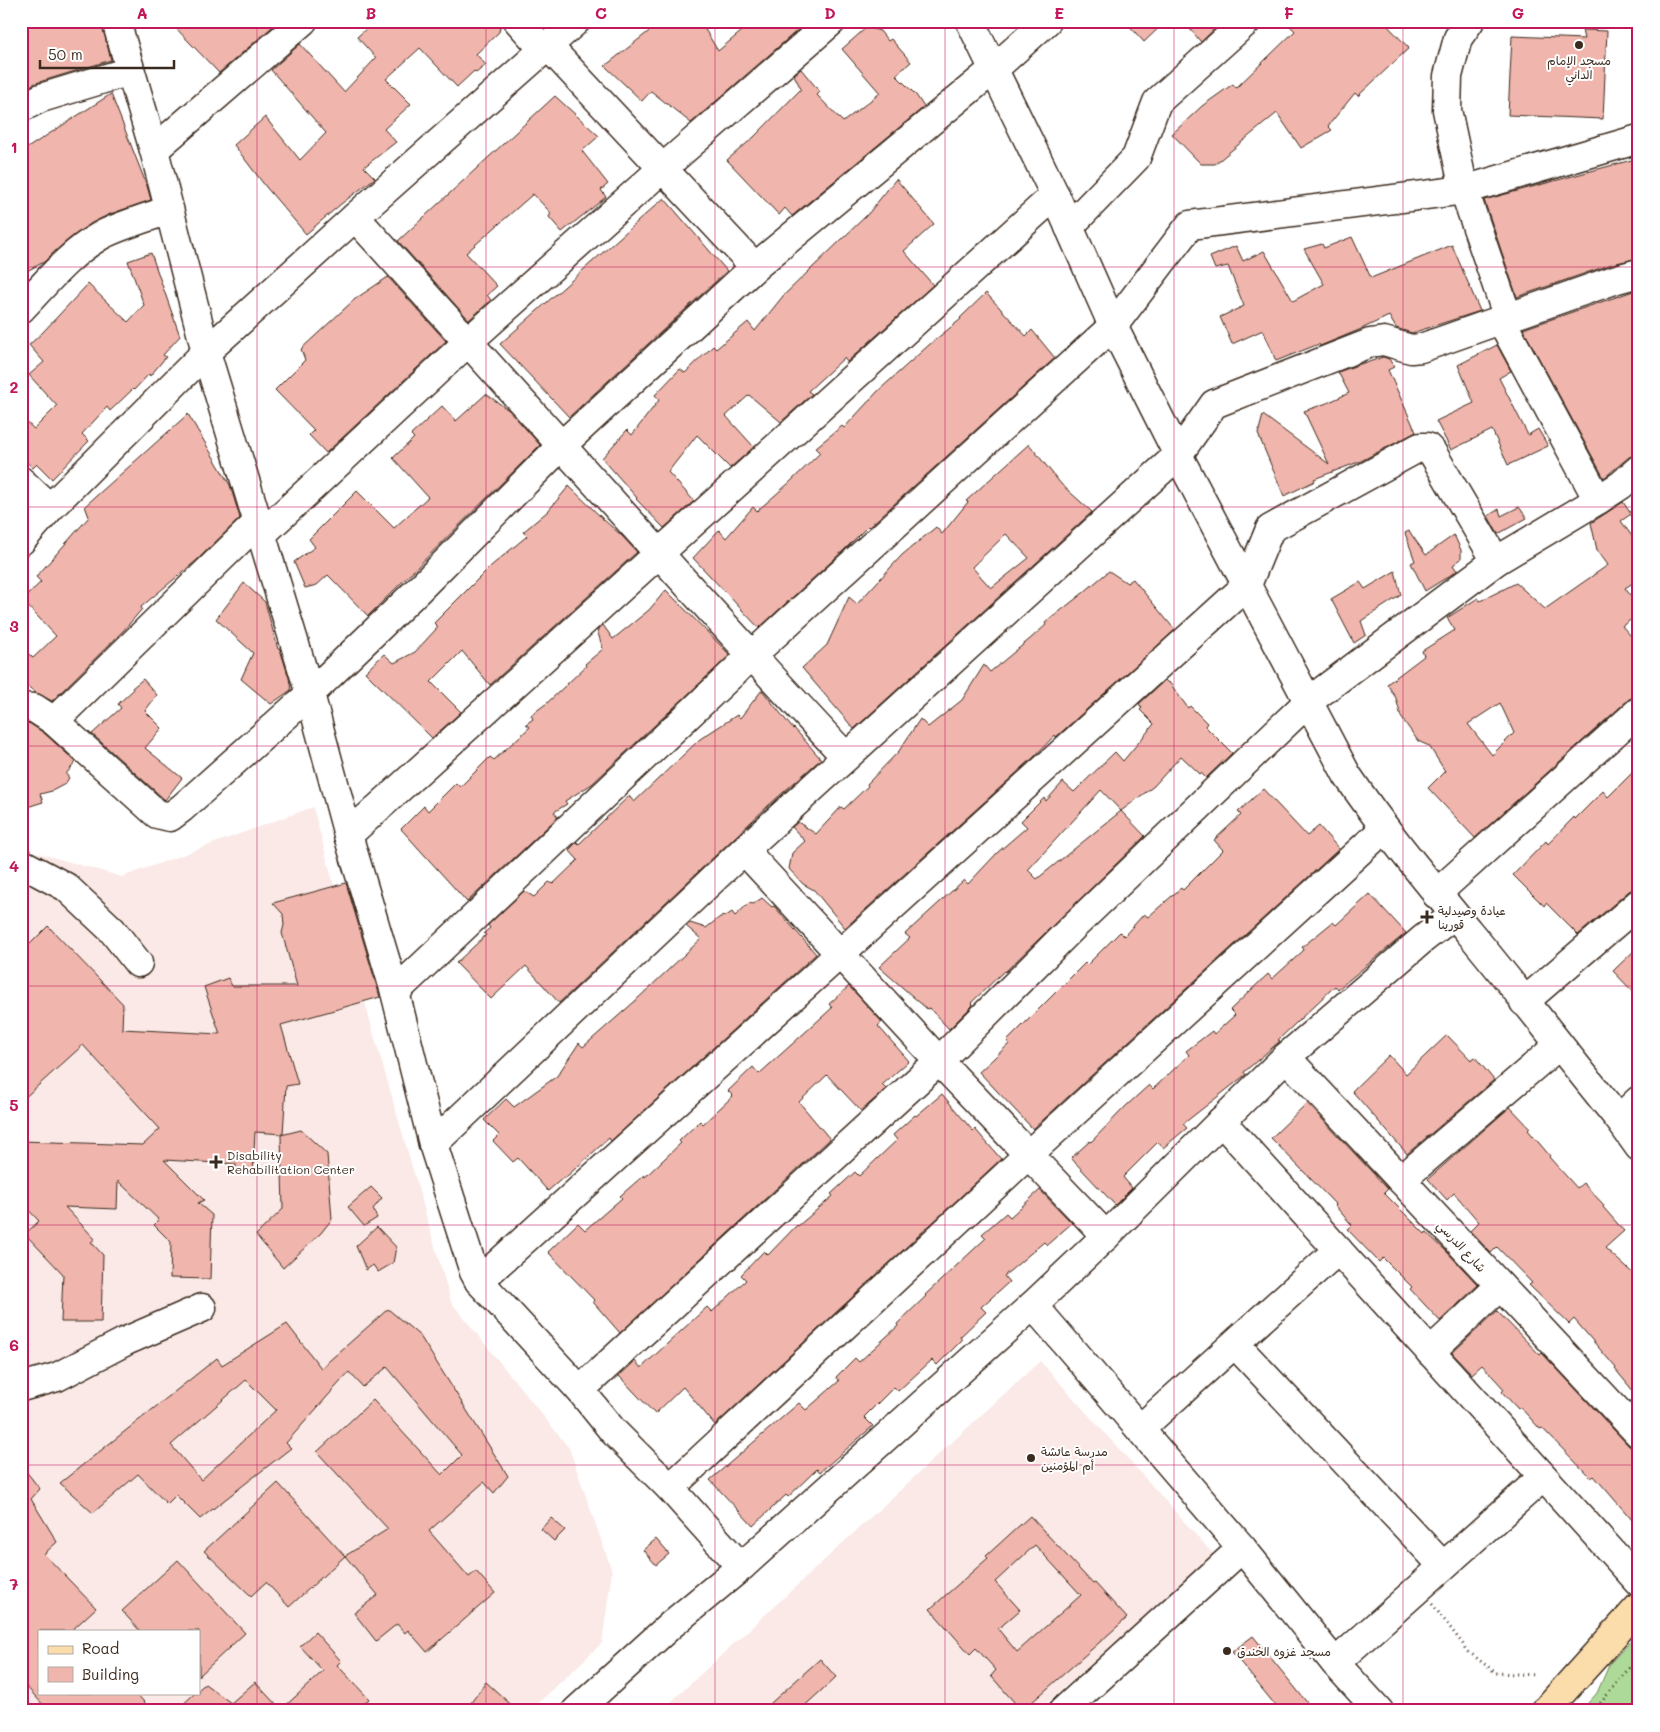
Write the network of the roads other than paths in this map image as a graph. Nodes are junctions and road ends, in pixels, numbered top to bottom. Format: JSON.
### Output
{"nodes":[{"id":1,"x":116,"y":21,"type":"edge"},
{"id":2,"x":303,"y":21,"type":"edge"},
{"id":3,"x":518,"y":21,"type":"edge"},
{"id":4,"x":576,"y":21,"type":"edge"},
{"id":5,"x":832,"y":21,"type":"edge"},
{"id":6,"x":970,"y":21,"type":"edge"},
{"id":7,"x":1047,"y":21,"type":"edge"},
{"id":8,"x":1247,"y":21,"type":"edge"},
{"id":9,"x":1470,"y":21,"type":"edge"},
{"id":10,"x":546,"y":48,"type":"junction"},
{"id":11,"x":994,"y":69,"type":"junction"},
{"id":12,"x":130,"y":71,"type":"junction"},
{"id":13,"x":21,"y":108,"type":"edge"},
{"id":14,"x":1639,"y":139,"type":"edge"},
{"id":15,"x":154,"y":150,"type":"junction"},
{"id":16,"x":663,"y":168,"type":"junction"},
{"id":17,"x":1464,"y":190,"type":"junction"},
{"id":18,"x":1055,"y":195,"type":"junction"},
{"id":19,"x":169,"y":210,"type":"junction"},
{"id":20,"x":355,"y":217,"type":"junction"},
{"id":21,"x":1069,"y":227,"type":"junction"},
{"id":22,"x":756,"y":267,"type":"junction"},
{"id":23,"x":1639,"y":274,"type":"edge"},
{"id":24,"x":21,"y":309,"type":"edge"},
{"id":25,"x":1505,"y":319,"type":"junction"},
{"id":26,"x":1113,"y":326,"type":"junction"},
{"id":27,"x":469,"y":341,"type":"junction"},
{"id":28,"x":206,"y":352,"type":"junction"},
{"id":29,"x":561,"y":446,"type":"junction"},
{"id":30,"x":1178,"y":455,"type":"junction"},
{"id":31,"x":1639,"y":469,"type":"edge"},
{"id":32,"x":21,"y":480,"type":"edge"},
{"id":33,"x":1598,"y":500,"type":"junction"},
{"id":34,"x":50,"y":508,"type":"junction"},
{"id":35,"x":260,"y":528,"type":"junction"},
{"id":36,"x":21,"y":541,"type":"edge"},
{"id":37,"x":660,"y":552,"type":"junction"},
{"id":38,"x":1496,"y":561,"type":"junction"},
{"id":39,"x":1247,"y":585,"type":"junction"},
{"id":40,"x":751,"y":656,"type":"junction"},
{"id":41,"x":310,"y":694,"type":"junction"},
{"id":42,"x":1309,"y":701,"type":"junction"},
{"id":43,"x":21,"y":707,"type":"edge"},
{"id":44,"x":1639,"y":711,"type":"edge"},
{"id":45,"x":54,"y":720,"type":"junction"},
{"id":46,"x":846,"y":757,"type":"junction"},
{"id":47,"x":1385,"y":828,"type":"junction"},
{"id":48,"x":348,"y":835,"type":"junction"},
{"id":49,"x":744,"y":850,"type":"junction"},
{"id":50,"x":21,"y":863,"type":"edge"},
{"id":51,"x":1436,"y":894,"type":"junction"},
{"id":52,"x":1639,"y":903,"type":"edge"},
{"id":53,"x":1454,"y":915,"type":"junction"},
{"id":54,"x":839,"y":954,"type":"junction"},
{"id":55,"x":138,"y":963,"type":"dead end"},
{"id":56,"x":395,"y":992,"type":"junction"},
{"id":57,"x":1524,"y":1002,"type":"junction"},
{"id":58,"x":1559,"y":1045,"type":"junction"},
{"id":59,"x":1286,"y":1057,"type":"junction"},
{"id":60,"x":939,"y":1060,"type":"junction"},
{"id":61,"x":1639,"y":1100,"type":"edge"},
{"id":62,"x":1619,"y":1119,"type":"junction"},
{"id":63,"x":1221,"y":1121,"type":"junction"},
{"id":64,"x":433,"y":1144,"type":"junction"},
{"id":65,"x":1639,"y":1148,"type":"edge"},
{"id":66,"x":1029,"y":1154,"type":"junction"},
{"id":67,"x":1401,"y":1180,"type":"junction"},
{"id":68,"x":1106,"y":1236,"type":"junction"},
{"id":69,"x":1338,"y":1250,"type":"junction"},
{"id":70,"x":479,"y":1281,"type":"junction"},
{"id":71,"x":1500,"y":1286,"type":"junction"},
{"id":72,"x":1033,"y":1305,"type":"junction"},
{"id":73,"x":202,"y":1308,"type":"dead end"},
{"id":74,"x":1235,"y":1344,"type":"junction"},
{"id":75,"x":1430,"y":1352,"type":"junction"},
{"id":76,"x":21,"y":1387,"type":"edge"},
{"id":77,"x":580,"y":1390,"type":"junction"},
{"id":78,"x":1140,"y":1429,"type":"junction"},
{"id":79,"x":1639,"y":1434,"type":"edge"},
{"id":80,"x":1543,"y":1476,"type":"junction"},
{"id":81,"x":670,"y":1488,"type":"junction"},
{"id":82,"x":1242,"y":1548,"type":"junction"},
{"id":83,"x":1443,"y":1566,"type":"junction"},
{"id":84,"x":741,"y":1567,"type":"junction"},
{"id":85,"x":1639,"y":1582,"type":"edge"},
{"id":86,"x":1639,"y":1607,"type":"edge"},
{"id":87,"x":1335,"y":1663,"type":"junction"},
{"id":88,"x":576,"y":1711,"type":"edge"},
{"id":89,"x":1063,"y":1711,"type":"edge"},
{"id":90,"x":1379,"y":1711,"type":"edge"},
{"id":91,"x":1545,"y":1711,"type":"edge"}],
"edges":[{"from":1,"to":12,"type":"street"},
{"from":2,"to":15,"type":"street"},
{"from":3,"to":10,"type":"street"},
{"from":4,"to":10,"type":"street"},
{"from":5,"to":16,"type":"street"},
{"from":6,"to":11,"type":"street"},
{"from":7,"to":11,"type":"street"},
{"from":8,"to":21,"type":"street"},
{"from":9,"to":17,"type":"street"},
{"from":10,"to":16,"type":"street"},
{"from":10,"to":20,"type":"street"},
{"from":11,"to":18,"type":"street"},
{"from":11,"to":22,"type":"street"},
{"from":12,"to":13,"type":"street"},
{"from":12,"to":15,"type":"street"},
{"from":14,"to":17,"type":"street"},
{"from":15,"to":19,"type":"street"},
{"from":16,"to":22,"type":"street"},
{"from":16,"to":27,"type":"street"},
{"from":17,"to":25,"type":"street"},
{"from":17,"to":26,"type":"street"},
{"from":18,"to":21,"type":"street"},
{"from":18,"to":37,"type":"street"},
{"from":19,"to":24,"type":"street"},
{"from":19,"to":28,"type":"street"},
{"from":20,"to":27,"type":"street"},
{"from":20,"to":28,"type":"street"},
{"from":21,"to":26,"type":"street"},
{"from":22,"to":29,"type":"street"},
{"from":23,"to":25,"type":"street"},
{"from":25,"to":30,"type":"street"},
{"from":25,"to":33,"type":"street"},
{"from":26,"to":30,"type":"street"},
{"from":26,"to":40,"type":"street"},
{"from":27,"to":29,"type":"street"},
{"from":27,"to":35,"type":"street"},
{"from":28,"to":34,"type":"street"},
{"from":28,"to":35,"type":"street"},
{"from":29,"to":37,"type":"street"},
{"from":29,"to":41,"type":"street"},
{"from":30,"to":39,"type":"street"},
{"from":30,"to":46,"type":"street"},
{"from":31,"to":33,"type":"street"},
{"from":32,"to":34,"type":"street"},
{"from":33,"to":38,"type":"street"},
{"from":34,"to":36,"type":"street"},
{"from":35,"to":41,"type":"street"},
{"from":35,"to":45,"type":"street"},
{"from":37,"to":40,"type":"street"},
{"from":37,"to":48,"type":"street"},
{"from":38,"to":39,"type":"street"},
{"from":38,"to":42,"type":"street"},
{"from":39,"to":42,"type":"street"},
{"from":39,"to":54,"type":"street"},
{"from":40,"to":46,"type":"street"},
{"from":40,"to":56,"type":"street"},
{"from":41,"to":45,"type":"street"},
{"from":41,"to":48,"type":"street"},
{"from":42,"to":47,"type":"street"},
{"from":42,"to":60,"type":"street"},
{"from":43,"to":45,"type":"street"},
{"from":44,"to":51,"type":"street"},
{"from":46,"to":49,"type":"street"},
{"from":47,"to":51,"type":"street"},
{"from":47,"to":66,"type":"street"},
{"from":48,"to":56,"type":"street"},
{"from":49,"to":54,"type":"street"},
{"from":49,"to":64,"type":"street"},
{"from":50,"to":55,"type":"street"},
{"from":51,"to":53,"type":"street"},
{"from":52,"to":57,"type":"street"},
{"from":53,"to":57,"type":"street"},
{"from":53,"to":59,"type":"street"},
{"from":54,"to":60,"type":"street"},
{"from":54,"to":70,"type":"street"},
{"from":56,"to":64,"type":"street"},
{"from":57,"to":58,"type":"street"},
{"from":58,"to":62,"type":"street"},
{"from":58,"to":67,"type":"street"},
{"from":59,"to":63,"type":"street"},
{"from":59,"to":67,"type":"street","name":"شارع الدرسي"},
{"from":60,"to":66,"type":"street"},
{"from":60,"to":77,"type":"street"},
{"from":61,"to":62,"type":"street"},
{"from":62,"to":65,"type":"street"},
{"from":63,"to":68,"type":"street"},
{"from":63,"to":69,"type":"street"},
{"from":64,"to":70,"type":"street"},
{"from":66,"to":68,"type":"street"},
{"from":66,"to":81,"type":"street"},
{"from":67,"to":71,"type":"street","name":"شارع الدرسي"},
{"from":68,"to":72,"type":"street"},
{"from":69,"to":74,"type":"street"},
{"from":69,"to":75,"type":"street"},
{"from":70,"to":77,"type":"street"},
{"from":71,"to":75,"type":"street"},
{"from":71,"to":79,"type":"street","name":"شارع الدرسي"},
{"from":72,"to":78,"type":"street"},
{"from":72,"to":84,"type":"street"},
{"from":73,"to":76,"type":"street"},
{"from":74,"to":78,"type":"street"},
{"from":74,"to":83,"type":"street"},
{"from":75,"to":80,"type":"street"},
{"from":77,"to":81,"type":"street"},
{"from":78,"to":82,"type":"street"},
{"from":80,"to":83,"type":"street"},
{"from":80,"to":85,"type":"street"},
{"from":81,"to":84,"type":"street"},
{"from":82,"to":87,"type":"street"},
{"from":82,"to":89,"type":"street"},
{"from":83,"to":87,"type":"street"},
{"from":84,"to":88,"type":"street"},
{"from":86,"to":91,"type":"main road"},
{"from":87,"to":90,"type":"street"}]}
